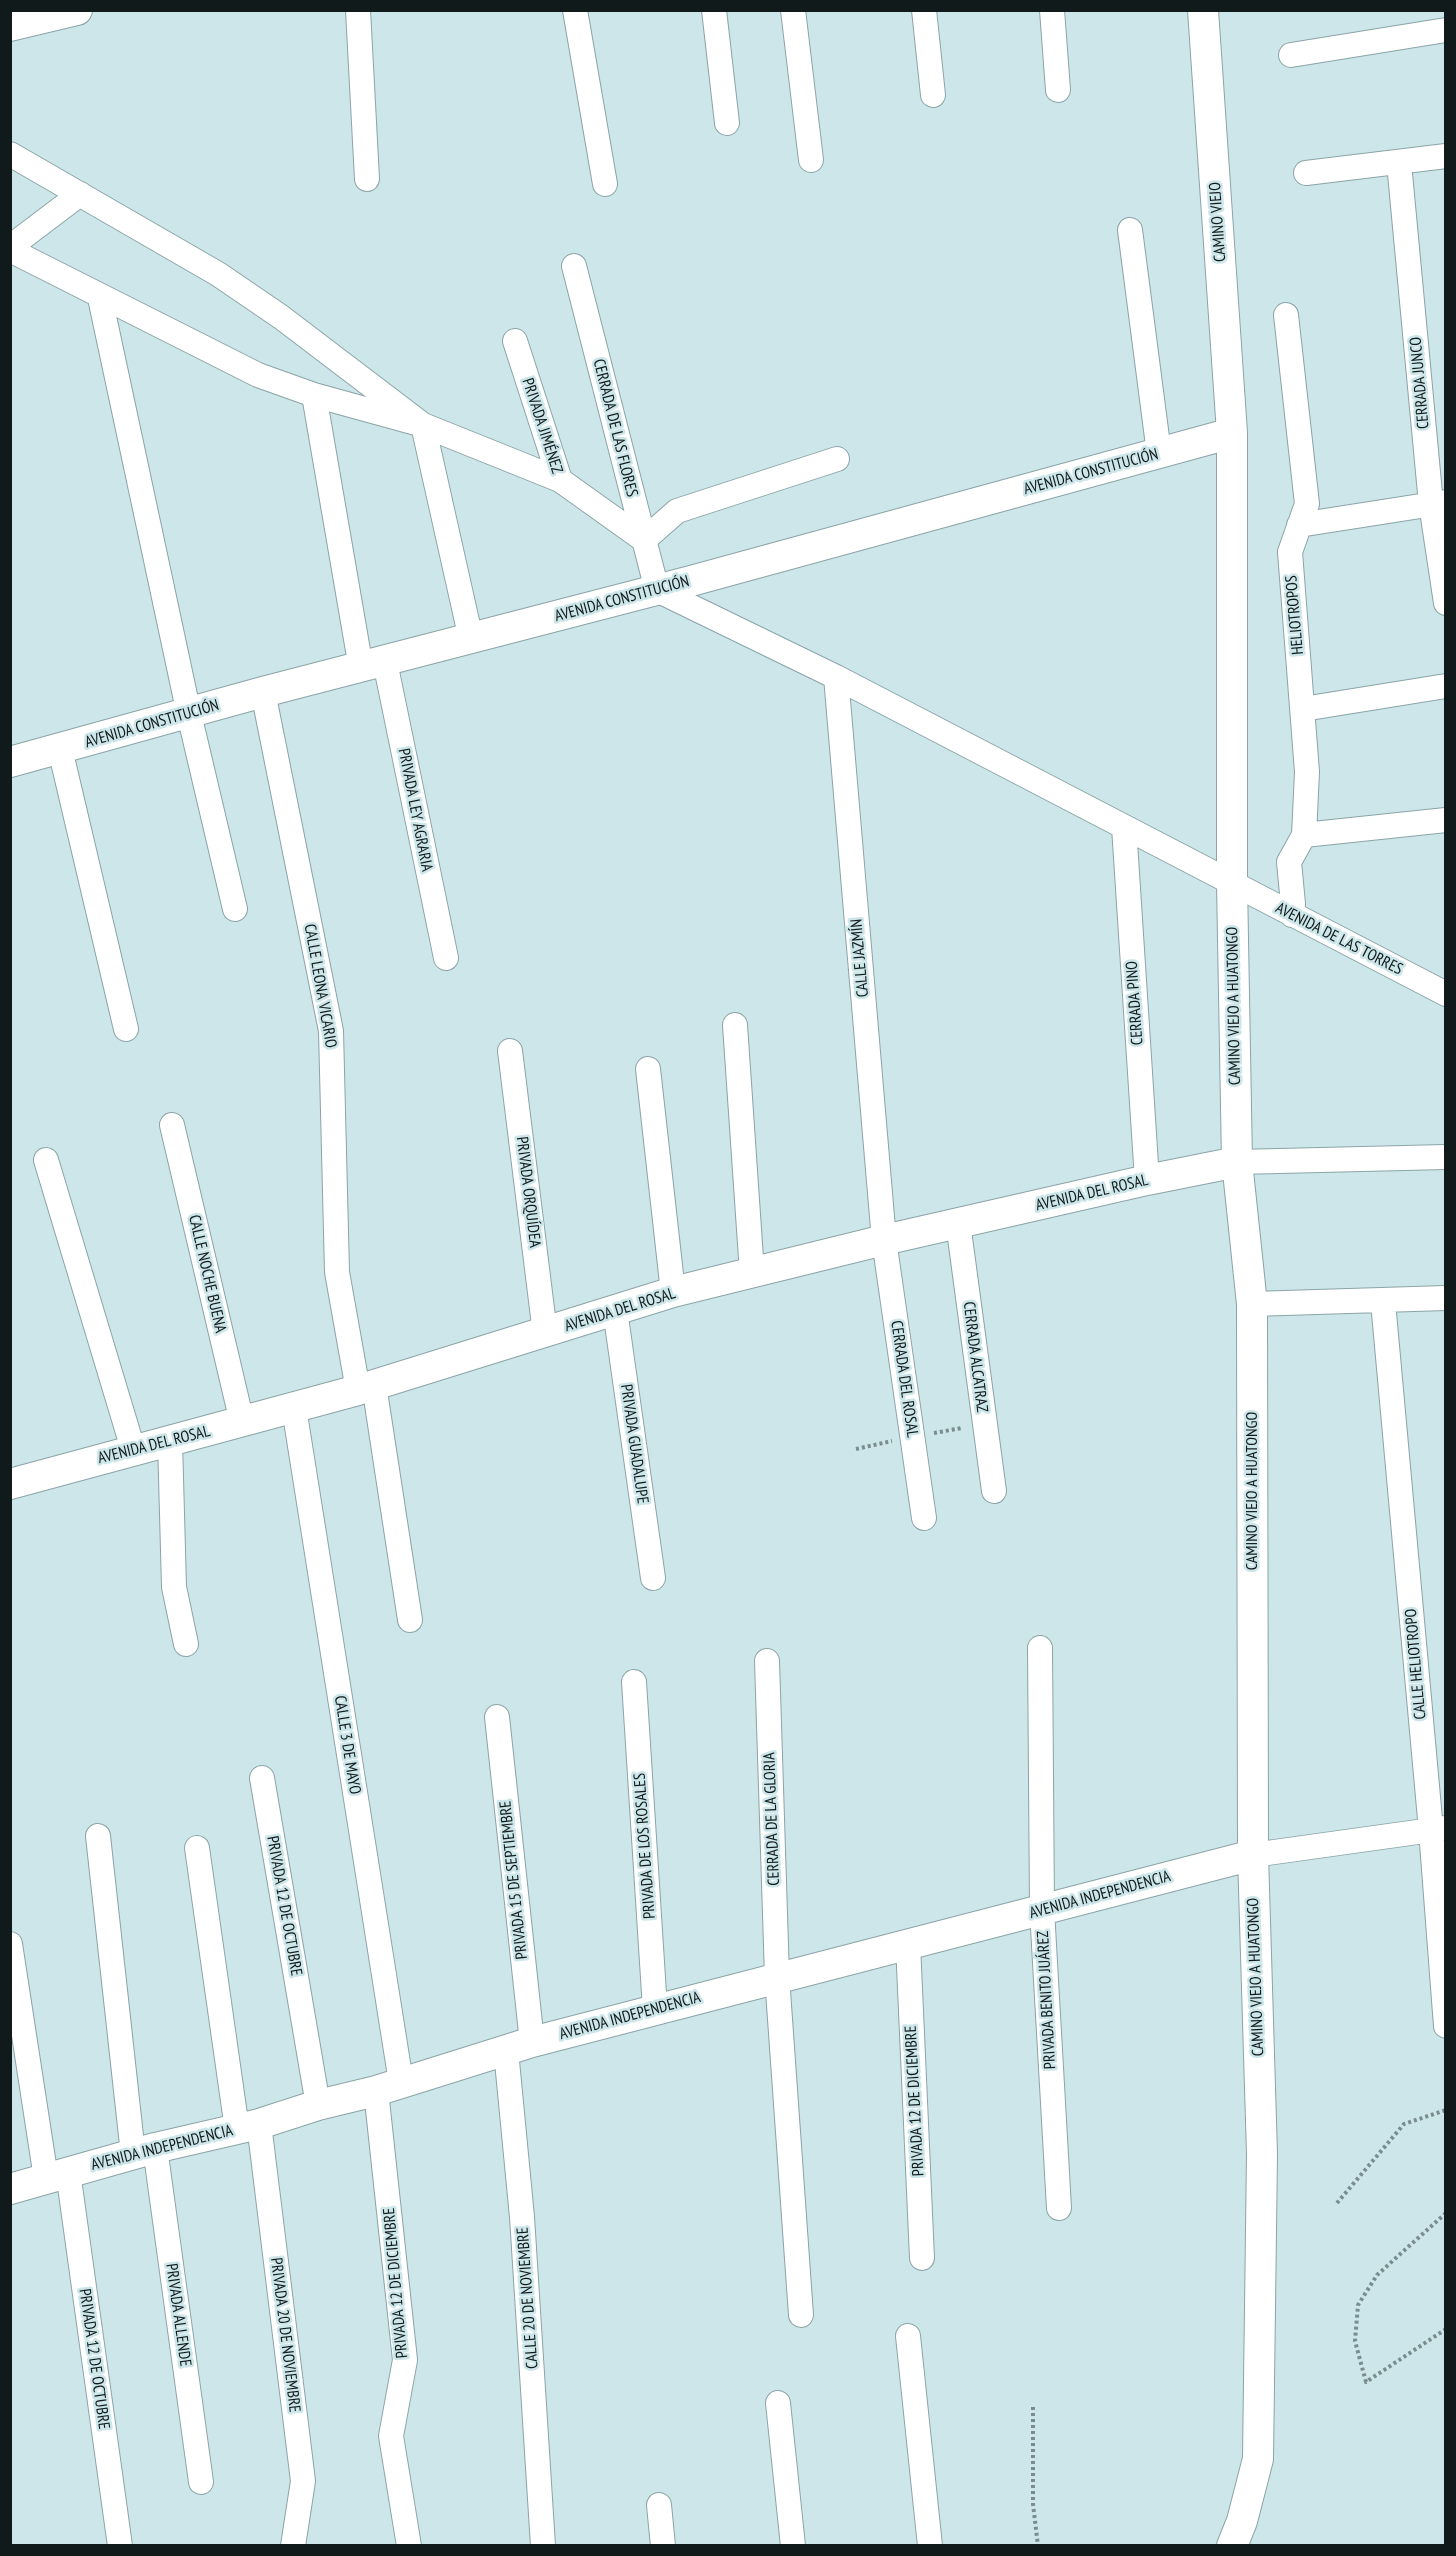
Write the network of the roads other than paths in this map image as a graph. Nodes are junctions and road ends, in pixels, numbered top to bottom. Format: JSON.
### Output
{"nodes":[{"id":1,"x":77,"y":10,"type":"edge"},
{"id":2,"x":358,"y":10,"type":"edge"},
{"id":3,"x":575,"y":10,"type":"edge"},
{"id":4,"x":714,"y":10,"type":"edge"},
{"id":5,"x":793,"y":10,"type":"edge"},
{"id":6,"x":924,"y":10,"type":"edge"},
{"id":7,"x":1052,"y":10,"type":"edge"},
{"id":8,"x":1203,"y":10,"type":"edge"},
{"id":9,"x":10,"y":26,"type":"edge"},
{"id":10,"x":1446,"y":30,"type":"edge"},
{"id":11,"x":1291,"y":55,"type":"dead end"},
{"id":12,"x":1058,"y":90,"type":"dead end"},
{"id":13,"x":933,"y":95,"type":"dead end"},
{"id":14,"x":727,"y":123,"type":"dead end"},
{"id":15,"x":10,"y":154,"type":"edge"},
{"id":16,"x":1446,"y":156,"type":"edge"},
{"id":17,"x":811,"y":160,"type":"dead end"},
{"id":18,"x":1399,"y":163,"type":"junction"},
{"id":19,"x":1306,"y":173,"type":"dead end"},
{"id":20,"x":367,"y":179,"type":"dead end"},
{"id":21,"x":605,"y":184,"type":"dead end"},
{"id":22,"x":80,"y":194,"type":"junction"},
{"id":23,"x":1130,"y":230,"type":"dead end"},
{"id":24,"x":10,"y":249,"type":"edge"},
{"id":25,"x":574,"y":266,"type":"dead end"},
{"id":26,"x":100,"y":297,"type":"junction"},
{"id":27,"x":1286,"y":315,"type":"dead end"},
{"id":28,"x":515,"y":341,"type":"dead end"},
{"id":29,"x":314,"y":395,"type":"junction"},
{"id":30,"x":423,"y":425,"type":"junction"},
{"id":31,"x":1232,"y":433,"type":"junction"},
{"id":32,"x":1159,"y":453,"type":"junction"},
{"id":33,"x":837,"y":459,"type":"dead end"},
{"id":34,"x":560,"y":480,"type":"junction"},
{"id":35,"x":1438,"y":503,"type":"edge"},
{"id":36,"x":1299,"y":525,"type":"junction"},
{"id":37,"x":644,"y":540,"type":"junction"},
{"id":38,"x":657,"y":590,"type":"junction"},
{"id":39,"x":1446,"y":603,"type":"edge"},
{"id":40,"x":471,"y":639,"type":"junction"},
{"id":41,"x":373,"y":665,"type":"junction"},
{"id":42,"x":836,"y":677,"type":"junction"},
{"id":43,"x":1446,"y":686,"type":"edge"},
{"id":44,"x":263,"y":692,"type":"junction"},
{"id":45,"x":1303,"y":709,"type":"junction"},
{"id":46,"x":189,"y":714,"type":"junction"},
{"id":47,"x":60,"y":749,"type":"junction"},
{"id":48,"x":10,"y":762,"type":"edge"},
{"id":49,"x":1446,"y":820,"type":"edge"},
{"id":50,"x":1124,"y":826,"type":"junction"},
{"id":51,"x":1304,"y":835,"type":"junction"},
{"id":52,"x":1232,"y":883,"type":"junction"},
{"id":53,"x":236,"y":909,"type":"dead end"},
{"id":54,"x":1292,"y":915,"type":"junction"},
{"id":55,"x":446,"y":957,"type":"dead end"},
{"id":56,"x":1441,"y":989,"type":"edge"},
{"id":57,"x":735,"y":1025,"type":"dead end"},
{"id":58,"x":126,"y":1029,"type":"dead end"},
{"id":59,"x":510,"y":1051,"type":"dead end"},
{"id":60,"x":648,"y":1069,"type":"dead end"},
{"id":61,"x":172,"y":1125,"type":"dead end"},
{"id":62,"x":1446,"y":1157,"type":"edge"},
{"id":63,"x":46,"y":1160,"type":"dead end"},
{"id":64,"x":1237,"y":1162,"type":"junction"},
{"id":65,"x":1147,"y":1180,"type":"junction"},
{"id":66,"x":958,"y":1223,"type":"junction"},
{"id":67,"x":884,"y":1240,"type":"junction"},
{"id":68,"x":752,"y":1273,"type":"junction"},
{"id":69,"x":673,"y":1292,"type":"junction"},
{"id":70,"x":1446,"y":1298,"type":"edge"},
{"id":71,"x":1383,"y":1302,"type":"junction"},
{"id":72,"x":1252,"y":1304,"type":"junction"},
{"id":73,"x":615,"y":1310,"type":"junction"},
{"id":74,"x":545,"y":1333,"type":"junction"},
{"id":75,"x":366,"y":1388,"type":"junction"},
{"id":76,"x":294,"y":1408,"type":"junction"},
{"id":77,"x":242,"y":1422,"type":"junction"},
{"id":78,"x":170,"y":1441,"type":"junction"},
{"id":79,"x":132,"y":1449,"type":"junction"},
{"id":80,"x":10,"y":1484,"type":"edge"},
{"id":81,"x":994,"y":1491,"type":"dead end"},
{"id":82,"x":924,"y":1518,"type":"dead end"},
{"id":83,"x":653,"y":1578,"type":"dead end"},
{"id":84,"x":410,"y":1620,"type":"dead end"},
{"id":85,"x":186,"y":1644,"type":"dead end"},
{"id":86,"x":1040,"y":1648,"type":"dead end"},
{"id":87,"x":767,"y":1661,"type":"dead end"},
{"id":88,"x":634,"y":1682,"type":"dead end"},
{"id":89,"x":497,"y":1717,"type":"dead end"},
{"id":90,"x":262,"y":1778,"type":"dead end"},
{"id":91,"x":1438,"y":1829,"type":"edge"},
{"id":92,"x":98,"y":1836,"type":"dead end"},
{"id":93,"x":197,"y":1848,"type":"dead end"},
{"id":94,"x":1252,"y":1855,"type":"junction"},
{"id":95,"x":1042,"y":1910,"type":"junction"},
{"id":96,"x":10,"y":1944,"type":"edge"},
{"id":97,"x":908,"y":1944,"type":"junction"},
{"id":98,"x":777,"y":1977,"type":"junction"},
{"id":99,"x":655,"y":2009,"type":"junction"},
{"id":100,"x":1446,"y":2026,"type":"edge"},
{"id":101,"x":519,"y":2046,"type":"junction"},
{"id":102,"x":388,"y":2086,"type":"junction"},
{"id":103,"x":318,"y":2105,"type":"junction"},
{"id":104,"x":248,"y":2126,"type":"junction"},
{"id":105,"x":144,"y":2151,"type":"junction"},
{"id":106,"x":57,"y":2175,"type":"junction"},
{"id":107,"x":10,"y":2189,"type":"edge"},
{"id":108,"x":1059,"y":2208,"type":"dead end"},
{"id":109,"x":922,"y":2258,"type":"dead end"},
{"id":110,"x":801,"y":2315,"type":"dead end"},
{"id":111,"x":908,"y":2336,"type":"dead end"},
{"id":112,"x":778,"y":2403,"type":"dead end"},
{"id":113,"x":201,"y":2482,"type":"dead end"},
{"id":114,"x":659,"y":2505,"type":"dead end"},
{"id":115,"x":120,"y":2546,"type":"edge"},
{"id":116,"x":293,"y":2546,"type":"edge"},
{"id":117,"x":409,"y":2546,"type":"edge"},
{"id":118,"x":543,"y":2546,"type":"edge"},
{"id":119,"x":663,"y":2546,"type":"edge"},
{"id":120,"x":793,"y":2546,"type":"edge"},
{"id":121,"x":930,"y":2546,"type":"edge"},
{"id":122,"x":1232,"y":2546,"type":"edge"}],
"edges":[{"from":1,"to":9,"type":"main road"},
{"from":2,"to":20,"type":"street"},
{"from":3,"to":21,"type":"street"},
{"from":4,"to":14,"type":"street"},
{"from":5,"to":17,"type":"street"},
{"from":6,"to":13,"type":"street"},
{"from":7,"to":12,"type":"street"},
{"from":8,"to":31,"type":"main road","name":"CAMINO VIEJO"},
{"from":10,"to":11,"type":"street"},
{"from":15,"to":22,"type":"street"},
{"from":16,"to":18,"type":"street"},
{"from":18,"to":19,"type":"street"},
{"from":18,"to":35,"type":"street","name":"CERRADA JUNCO"},
{"from":22,"to":24,"type":"street"},
{"from":22,"to":30,"type":"street"},
{"from":23,"to":32,"type":"street"},
{"from":24,"to":26,"type":"street"},
{"from":25,"to":37,"type":"street","name":"CERRADA DE LAS FLORES"},
{"from":26,"to":29,"type":"street"},
{"from":26,"to":46,"type":"street"},
{"from":27,"to":36,"type":"street","name":"HELIOTROPOS"},
{"from":28,"to":34,"type":"street","name":"PRIVADA JIMÉNEZ"},
{"from":29,"to":30,"type":"street"},
{"from":29,"to":41,"type":"street","name":"PRIVADA LEY AGRARIA"},
{"from":30,"to":34,"type":"street"},
{"from":30,"to":40,"type":"street"},
{"from":31,"to":32,"type":"main road","name":"AVENIDA CONSTITUCIÓN"},
{"from":31,"to":52,"type":"main road","name":"CAMINO VIEJO A HUATONGO"},
{"from":32,"to":38,"type":"main road","name":"AVENIDA CONSTITUCIÓN"},
{"from":33,"to":37,"type":"street"},
{"from":34,"to":37,"type":"street","name":"PRIVADA JIMÉNEZ"},
{"from":35,"to":36,"type":"street"},
{"from":35,"to":39,"type":"street","name":"CERRADA JUNCO"},
{"from":36,"to":45,"type":"street","name":"HELIOTROPOS"},
{"from":37,"to":38,"type":"street","name":"CERRADA DE LAS FLORES"},
{"from":38,"to":40,"type":"main road","name":"AVENIDA CONSTITUCIÓN"},
{"from":38,"to":42,"type":"street","name":"AVENIDA DE LAS TORRES"},
{"from":40,"to":41,"type":"main road","name":"AVENIDA CONSTITUCIÓN"},
{"from":41,"to":44,"type":"main road","name":"AVENIDA CONSTITUCIÓN"},
{"from":41,"to":55,"type":"street","name":"PRIVADA LEY AGRARIA"},
{"from":42,"to":50,"type":"street","name":"AVENIDA DE LAS TORRES"},
{"from":42,"to":67,"type":"street","name":"CALLE JAZMÍN"},
{"from":43,"to":45,"type":"street"},
{"from":44,"to":46,"type":"main road","name":"AVENIDA CONSTITUCIÓN"},
{"from":44,"to":75,"type":"street","name":"CALLE LEONA VICARIO"},
{"from":45,"to":51,"type":"street","name":"HELIOTROPOS"},
{"from":46,"to":47,"type":"main road","name":"AVENIDA CONSTITUCIÓN"},
{"from":46,"to":53,"type":"street"},
{"from":47,"to":48,"type":"main road","name":"AVENIDA CONSTITUCIÓN"},
{"from":47,"to":58,"type":"street"},
{"from":49,"to":51,"type":"street"},
{"from":50,"to":52,"type":"street","name":"AVENIDA DE LAS TORRES"},
{"from":50,"to":65,"type":"street","name":"CERRADA PINO"},
{"from":51,"to":54,"type":"street","name":"HELIOTROPOS"},
{"from":52,"to":54,"type":"street","name":"AVENIDA DE LAS TORRES"},
{"from":52,"to":64,"type":"main road","name":"CAMINO VIEJO A HUATONGO"},
{"from":54,"to":56,"type":"street","name":"AVENIDA DE LAS TORRES"},
{"from":57,"to":68,"type":"street"},
{"from":59,"to":74,"type":"street","name":"PRIVADA ORQUÍDEA"},
{"from":60,"to":69,"type":"street"},
{"from":61,"to":77,"type":"street","name":"CALLE NOCHE BUENA"},
{"from":62,"to":64,"type":"street"},
{"from":63,"to":79,"type":"street"},
{"from":64,"to":65,"type":"main road","name":"AVENIDA DEL ROSAL"},
{"from":64,"to":72,"type":"main road","name":"CAMINO VIEJO A HUATONGO"},
{"from":65,"to":66,"type":"main road","name":"AVENIDA DEL ROSAL"},
{"from":66,"to":67,"type":"main road","name":"AVENIDA DEL ROSAL"},
{"from":66,"to":81,"type":"street","name":"CERRADA ALCATRAZ"},
{"from":67,"to":68,"type":"main road","name":"AVENIDA DEL ROSAL"},
{"from":67,"to":82,"type":"street","name":"CERRADA DEL ROSAL"},
{"from":68,"to":69,"type":"main road","name":"AVENIDA DEL ROSAL"},
{"from":69,"to":73,"type":"main road","name":"AVENIDA DEL ROSAL"},
{"from":70,"to":71,"type":"street"},
{"from":71,"to":72,"type":"street"},
{"from":71,"to":91,"type":"street","name":"CALLE HELIOTROPO"},
{"from":72,"to":94,"type":"main road","name":"CAMINO VIEJO A HUATONGO"},
{"from":73,"to":74,"type":"main road","name":"AVENIDA DEL ROSAL"},
{"from":73,"to":83,"type":"street","name":"PRIVADA GUADALUPE"},
{"from":74,"to":75,"type":"main road","name":"AVENIDA DEL ROSAL"},
{"from":75,"to":76,"type":"main road","name":"AVENIDA DEL ROSAL"},
{"from":75,"to":84,"type":"street","name":"CALLE LEONA VICARIO"},
{"from":76,"to":77,"type":"main road","name":"AVENIDA DEL ROSAL"},
{"from":76,"to":102,"type":"street","name":"CALLE 3 DE MAYO"},
{"from":77,"to":78,"type":"main road","name":"AVENIDA DEL ROSAL"},
{"from":78,"to":79,"type":"main road","name":"AVENIDA DEL ROSAL"},
{"from":78,"to":85,"type":"street"},
{"from":79,"to":80,"type":"main road","name":"AVENIDA DEL ROSAL"},
{"from":86,"to":95,"type":"street","name":"PRIVADA BENITO JUÁREZ"},
{"from":87,"to":98,"type":"street","name":"CERRADA DE LA GLORIA"},
{"from":88,"to":99,"type":"street","name":"PRIVADA DE LOS ROSALES"},
{"from":89,"to":101,"type":"street","name":"PRIVADA 15 DE SEPTIEMBRE"},
{"from":90,"to":103,"type":"street","name":"PRIVADA 12 DE OCTUBRE"},
{"from":91,"to":94,"type":"street"},
{"from":91,"to":100,"type":"street","name":"CALLE HELIOTROPO"},
{"from":92,"to":105,"type":"street","name":"PRIVADA ALLENDE"},
{"from":93,"to":104,"type":"street","name":"PRIVADA 20 DE NOVIEMBRE"},
{"from":94,"to":95,"type":"main road","name":"AVENIDA INDEPENDENCIA"},
{"from":94,"to":122,"type":"main road","name":"CAMINO VIEJO A HUATONGO"},
{"from":95,"to":97,"type":"main road","name":"AVENIDA INDEPENDENCIA"},
{"from":95,"to":108,"type":"street","name":"PRIVADA BENITO JUÁREZ"},
{"from":96,"to":106,"type":"street","name":"PRIVADA 12 DE OCTUBRE"},
{"from":97,"to":98,"type":"main road","name":"AVENIDA INDEPENDENCIA"},
{"from":97,"to":109,"type":"street","name":"PRIVADA 12 DE DICIEMBRE"},
{"from":98,"to":99,"type":"main road","name":"AVENIDA INDEPENDENCIA"},
{"from":98,"to":110,"type":"street","name":"CERRADA DE LA GLORIA"},
{"from":99,"to":101,"type":"main road","name":"AVENIDA INDEPENDENCIA"},
{"from":101,"to":102,"type":"main road","name":"AVENIDA INDEPENDENCIA"},
{"from":101,"to":118,"type":"street","name":"CALLE 20 DE NOVIEMBRE"},
{"from":102,"to":103,"type":"main road","name":"AVENIDA INDEPENDENCIA"},
{"from":102,"to":117,"type":"street","name":"PRIVADA 12 DE DICIEMBRE"},
{"from":103,"to":104,"type":"main road","name":"AVENIDA INDEPENDENCIA"},
{"from":104,"to":105,"type":"main road","name":"AVENIDA INDEPENDENCIA"},
{"from":104,"to":116,"type":"street","name":"PRIVADA 20 DE NOVIEMBRE"},
{"from":105,"to":106,"type":"main road","name":"AVENIDA INDEPENDENCIA"},
{"from":105,"to":113,"type":"street","name":"PRIVADA ALLENDE"},
{"from":106,"to":107,"type":"main road","name":"AVENIDA INDEPENDENCIA"},
{"from":106,"to":115,"type":"street","name":"PRIVADA 12 DE OCTUBRE"},
{"from":111,"to":121,"type":"street"},
{"from":112,"to":120,"type":"street"},
{"from":114,"to":119,"type":"street"}]}
